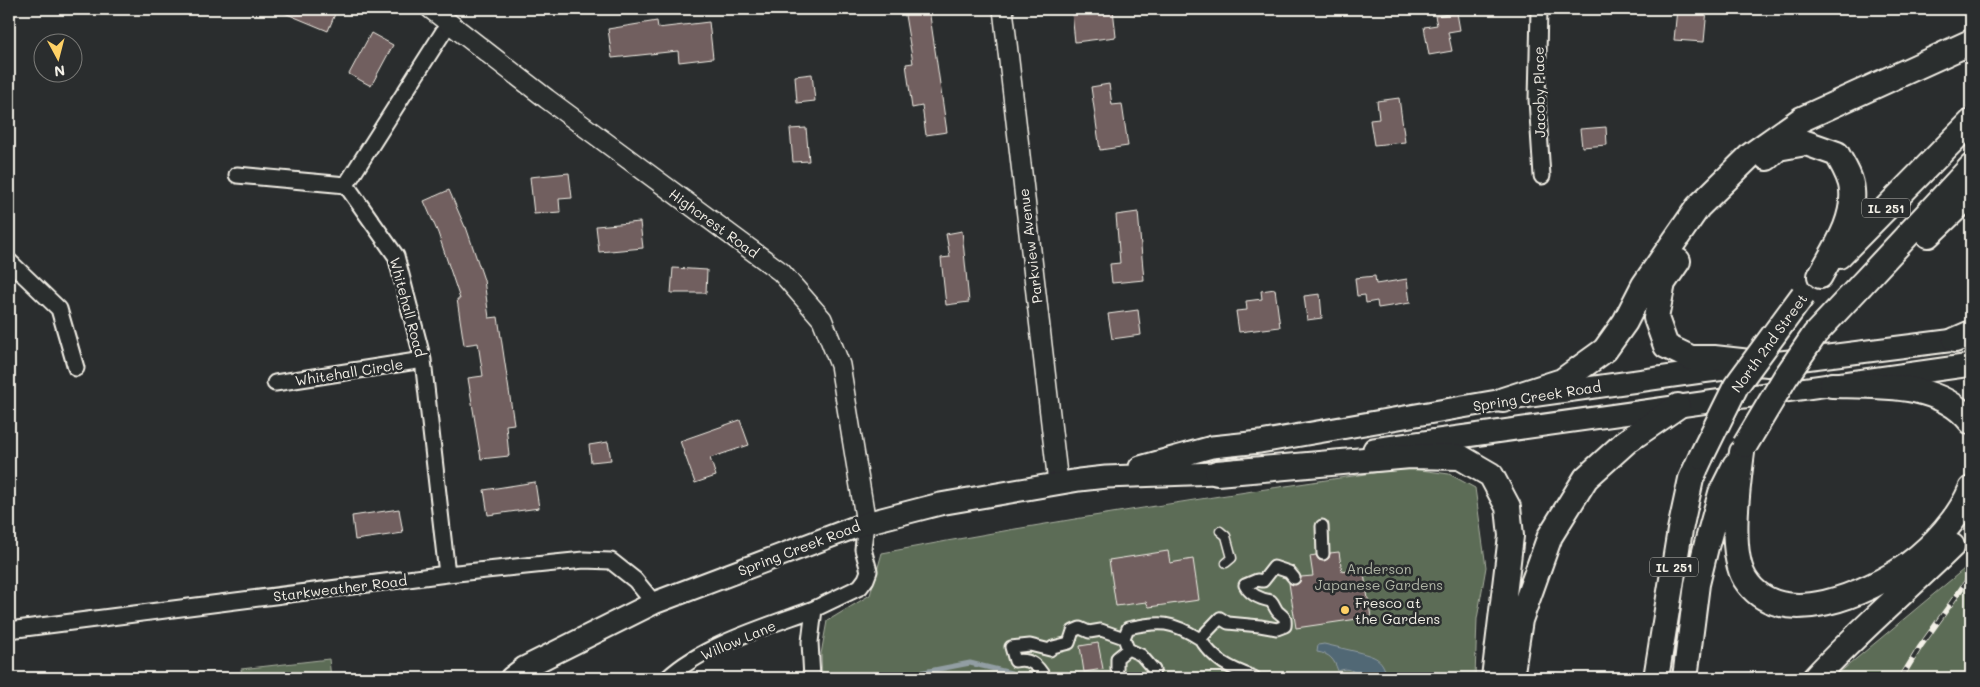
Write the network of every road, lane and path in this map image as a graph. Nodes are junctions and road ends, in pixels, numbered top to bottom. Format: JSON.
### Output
{"nodes":[{"id":1,"x":431,"y":9,"type":"edge"},
{"id":2,"x":1002,"y":9,"type":"edge"},
{"id":3,"x":1539,"y":9,"type":"edge"},
{"id":4,"x":449,"y":23,"type":"junction"},
{"id":5,"x":1971,"y":42,"type":"edge"},
{"id":6,"x":1971,"y":122,"type":"edge"},
{"id":7,"x":1971,"y":167,"type":"edge"},
{"id":8,"x":237,"y":175,"type":"dead end"},
{"id":9,"x":1542,"y":176,"type":"dead end"},
{"id":10,"x":346,"y":185,"type":"junction"},
{"id":11,"x":1971,"y":194,"type":"edge"},
{"id":12,"x":9,"y":261,"type":"edge"},
{"id":13,"x":1820,"y":276,"type":"junction"},
{"id":14,"x":1861,"y":285,"type":"junction"},
{"id":15,"x":1966,"y":337,"type":"edge"},
{"id":16,"x":423,"y":360,"type":"junction"},
{"id":17,"x":1768,"y":364,"type":"junction"},
{"id":18,"x":1971,"y":365,"type":"edge"},
{"id":19,"x":76,"y":368,"type":"dead end"},
{"id":20,"x":275,"y":383,"type":"dead end"},
{"id":21,"x":1832,"y":386,"type":"junction"},
{"id":22,"x":1503,"y":400,"type":"junction"},
{"id":23,"x":1678,"y":406,"type":"junction"},
{"id":24,"x":1971,"y":422,"type":"edge"},
{"id":25,"x":1744,"y":448,"type":"junction"},
{"id":26,"x":1217,"y":473,"type":"junction"},
{"id":27,"x":1106,"y":476,"type":"junction"},
{"id":28,"x":1691,"y":479,"type":"junction"},
{"id":29,"x":1058,"y":483,"type":"junction"},
{"id":30,"x":1971,"y":489,"type":"edge"},
{"id":31,"x":1971,"y":520,"type":"edge"},
{"id":32,"x":866,"y":523,"type":"junction"},
{"id":33,"x":1322,"y":526,"type":"dead end"},
{"id":34,"x":1220,"y":531,"type":"dead end"},
{"id":35,"x":1323,"y":554,"type":"dead end"},
{"id":36,"x":1226,"y":563,"type":"dead end"},
{"id":37,"x":448,"y":574,"type":"junction"},
{"id":38,"x":1294,"y":578,"type":"dead end"},
{"id":39,"x":654,"y":603,"type":"junction"},
{"id":40,"x":814,"y":609,"type":"junction"},
{"id":41,"x":9,"y":630,"type":"edge"},
{"id":42,"x":1200,"y":638,"type":"junction"},
{"id":43,"x":1126,"y":644,"type":"junction"},
{"id":44,"x":1117,"y":669,"type":"dead end"},
{"id":45,"x":511,"y":678,"type":"edge"},
{"id":46,"x":668,"y":678,"type":"edge"},
{"id":47,"x":812,"y":678,"type":"edge"},
{"id":48,"x":1045,"y":678,"type":"edge"},
{"id":49,"x":1152,"y":678,"type":"edge"},
{"id":50,"x":1257,"y":678,"type":"edge"},
{"id":51,"x":1494,"y":678,"type":"edge"},
{"id":52,"x":1511,"y":678,"type":"edge"},
{"id":53,"x":1639,"y":678,"type":"edge"},
{"id":54,"x":1656,"y":678,"type":"edge"},
{"id":55,"x":1685,"y":678,"type":"edge"},
{"id":56,"x":1815,"y":678,"type":"edge"}],
"edges":[{"from":1,"to":4,"type":"street","name":"Highcrest Road"},
{"from":2,"to":29,"type":"street","name":"Parkview Avenue"},
{"from":3,"to":9,"type":"street","name":"Jacoby Place"},
{"from":4,"to":10,"type":"street"},
{"from":4,"to":32,"type":"street","name":"Highcrest Road"},
{"from":5,"to":22,"type":"main road"},
{"from":6,"to":13,"type":"main road","name":"North 2nd Street","number":"IL 251"},
{"from":7,"to":14,"type":"main road","number":"IL 251"},
{"from":8,"to":10,"type":"street"},
{"from":10,"to":16,"type":"street","name":"Whitehall Road"},
{"from":11,"to":14,"type":"main road"},
{"from":12,"to":19,"type":"street"},
{"from":13,"to":17,"type":"main road"},
{"from":13,"to":28,"type":"main road","name":"North 2nd Street","number":"IL 251","bridge":true},
{"from":14,"to":25,"type":"main road","number":"IL 251","bridge":true},
{"from":15,"to":17,"type":"main road","name":"Spring Creek Road"},
{"from":16,"to":20,"type":"street","name":"Whitehall Circle"},
{"from":16,"to":37,"type":"street","name":"Whitehall Road"},
{"from":17,"to":22,"type":"main road","name":"Spring Creek Road"},
{"from":18,"to":21,"type":"main road","name":"Spring Creek Road"},
{"from":21,"to":23,"type":"main road","name":"Spring Creek Road"},
{"from":21,"to":24,"type":"main road"},
{"from":22,"to":27,"type":"main road","name":"Spring Creek Road"},
{"from":23,"to":26,"type":"main road","name":"Spring Creek Road"},
{"from":23,"to":52,"type":"main road"},
{"from":25,"to":30,"type":"main road"},
{"from":25,"to":55,"type":"main road","number":"IL 251"},
{"from":26,"to":27,"type":"main road","name":"Spring Creek Road"},
{"from":26,"to":51,"type":"main road"},
{"from":27,"to":29,"type":"main road","name":"Spring Creek Road"},
{"from":28,"to":53,"type":"main road"},
{"from":28,"to":54,"type":"main road","name":"North 2nd Street","number":"IL 251"},
{"from":29,"to":32,"type":"main road","name":"Spring Creek Road"},
{"from":31,"to":56,"type":"main road"},
{"from":32,"to":39,"type":"main road","name":"Spring Creek Road"},
{"from":32,"to":40,"type":"street","name":"Willow Lane"},
{"from":33,"to":35,"type":"street"},
{"from":34,"to":36,"type":"lane"},
{"from":37,"to":39,"type":"street","name":"Starkweather Road"},
{"from":37,"to":41,"type":"street","name":"Starkweather Road"},
{"from":38,"to":42,"type":"street"},
{"from":39,"to":45,"type":"main road","name":"Spring Creek Road"},
{"from":40,"to":46,"type":"street","name":"Willow Lane"},
{"from":40,"to":47,"type":"street"},
{"from":42,"to":43,"type":"street"},
{"from":42,"to":50,"type":"street"},
{"from":43,"to":44,"type":"street"},
{"from":43,"to":48,"type":"street"},
{"from":43,"to":49,"type":"street"}]}
